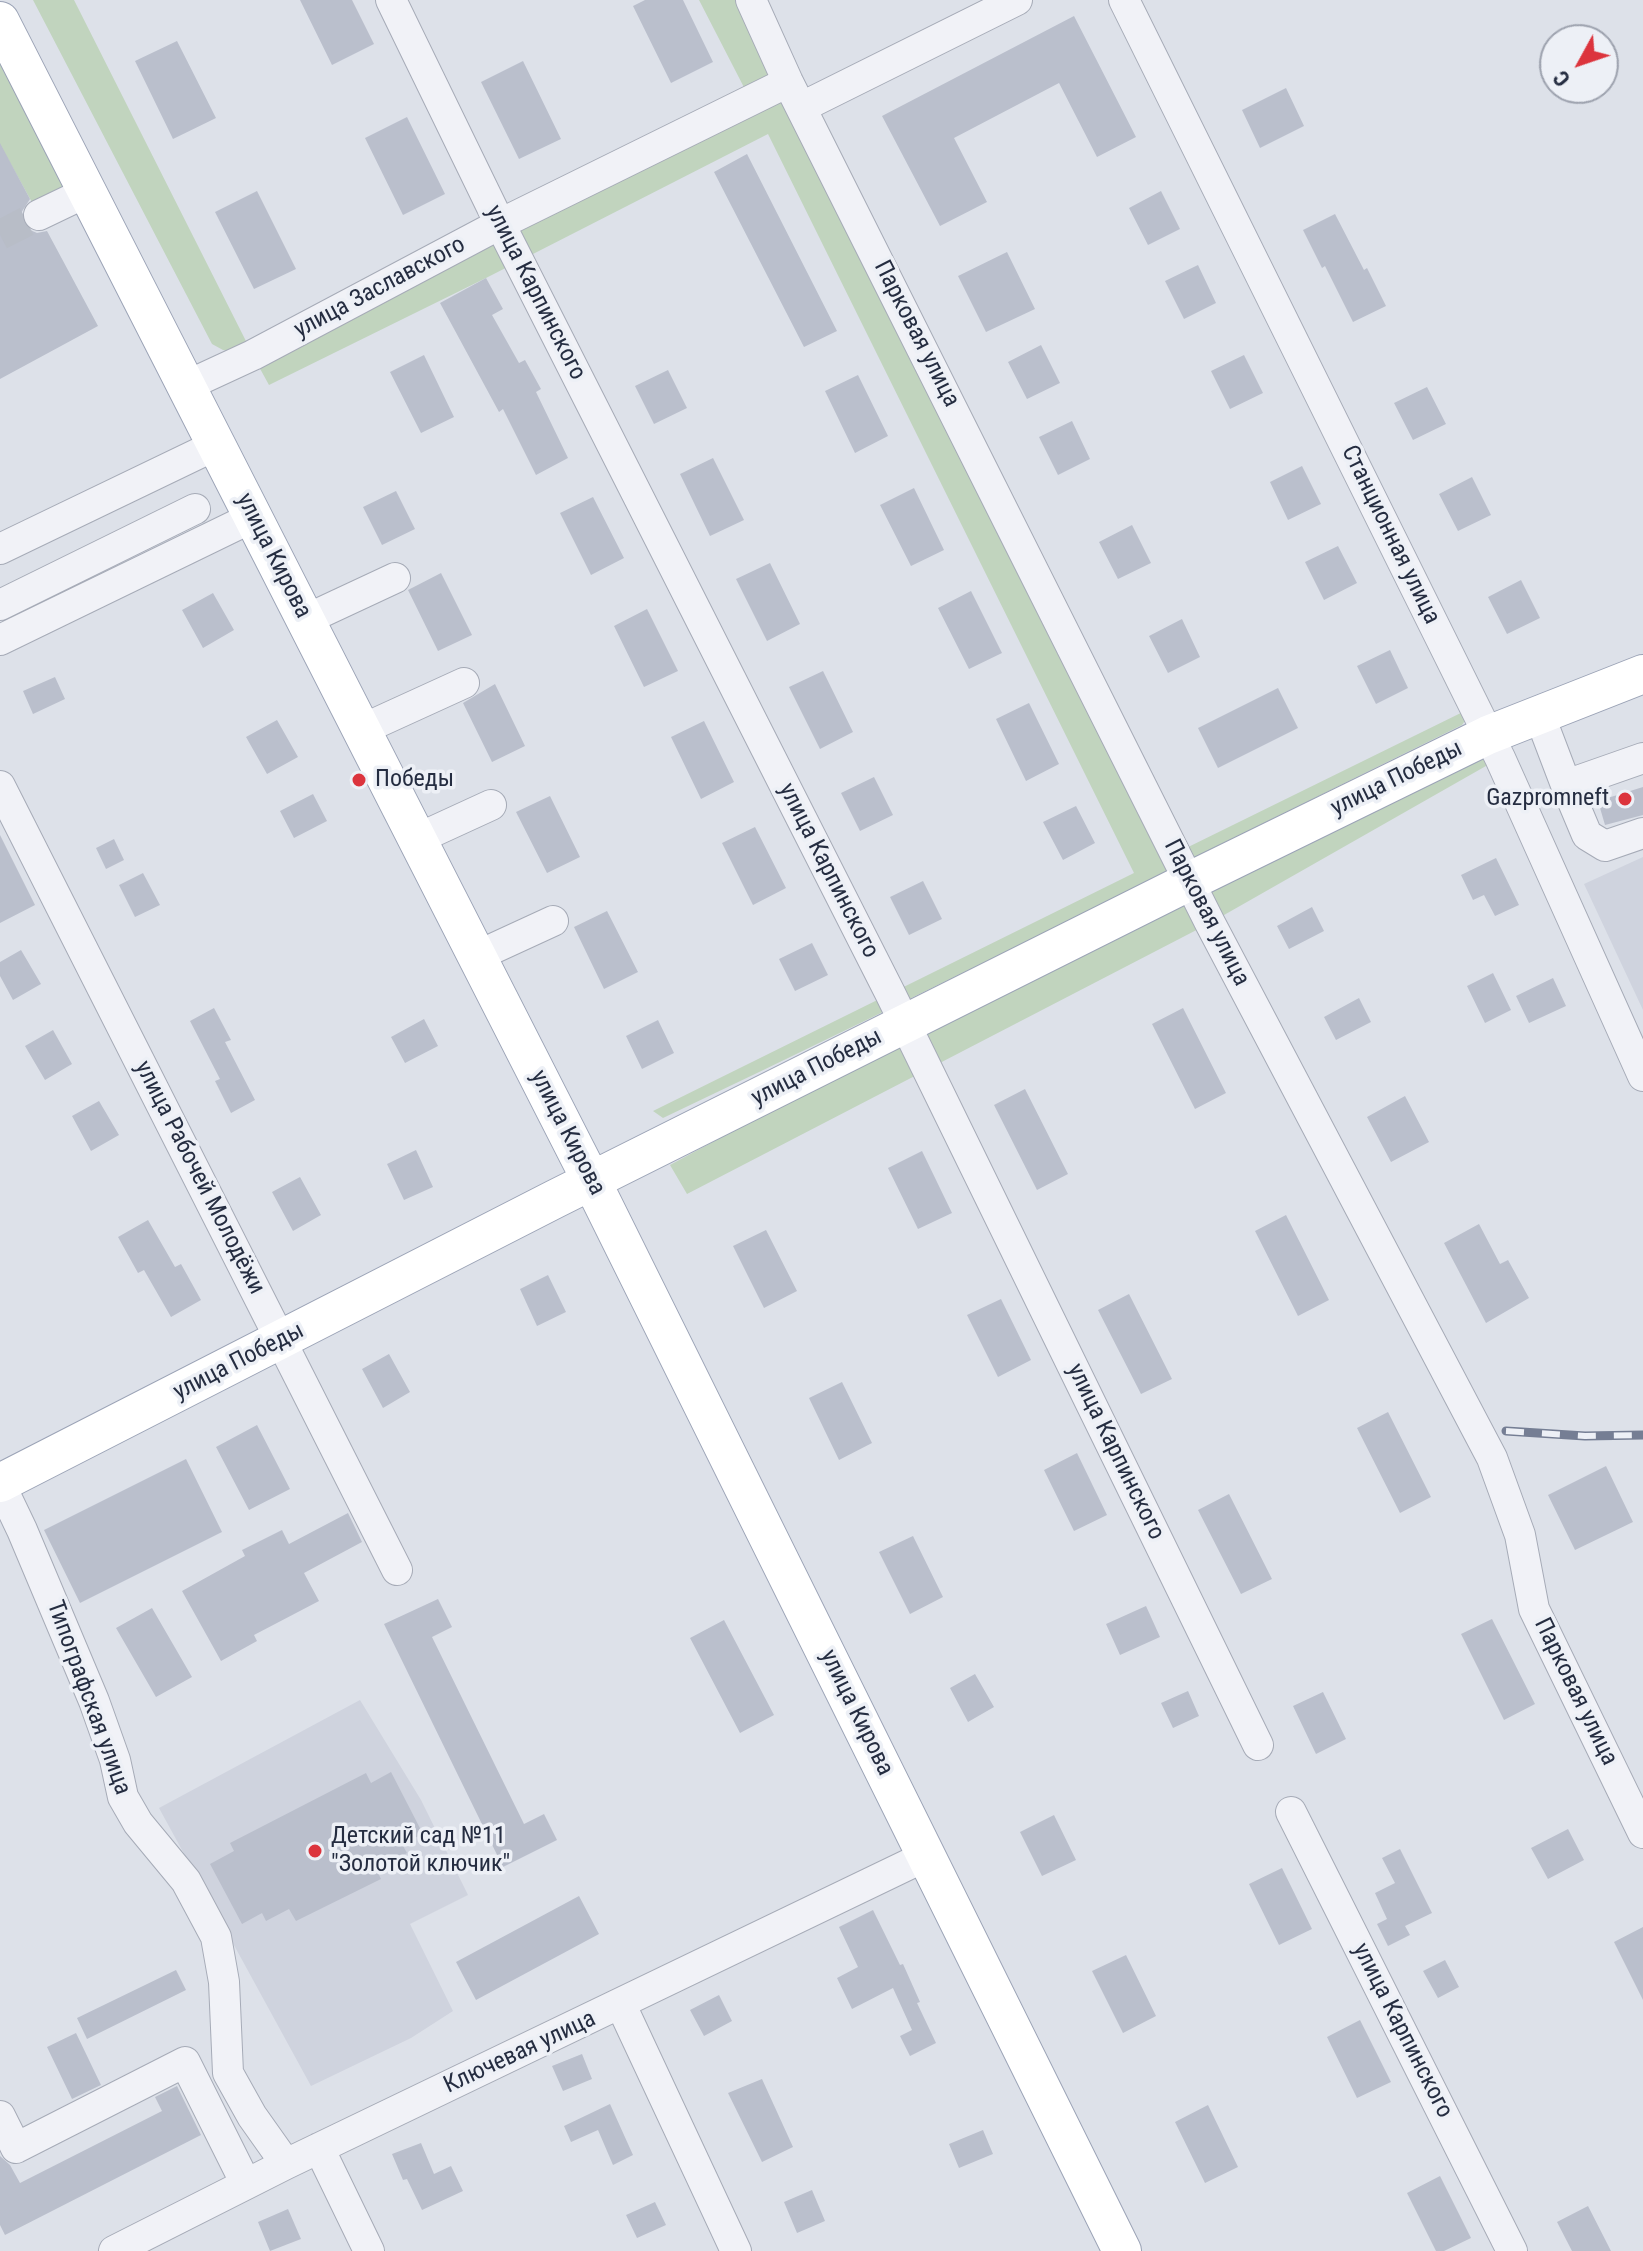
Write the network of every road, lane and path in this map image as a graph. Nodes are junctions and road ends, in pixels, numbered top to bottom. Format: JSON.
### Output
{"nodes":[{"id":1,"x":391,"y":0,"type":"edge"},
{"id":2,"x":751,"y":0,"type":"edge"},
{"id":3,"x":1017,"y":0,"type":"edge"},
{"id":4,"x":1124,"y":0,"type":"edge"},
{"id":5,"x":0,"y":21,"type":"edge"},
{"id":6,"x":795,"y":94,"type":"junction"},
{"id":7,"x":87,"y":192,"type":"junction"},
{"id":8,"x":39,"y":215,"type":"tunnel mouth"},
{"id":9,"x":500,"y":224,"type":"junction"},
{"id":10,"x":186,"y":386,"type":"junction"},
{"id":11,"x":216,"y":445,"type":"junction"},
{"id":12,"x":195,"y":509,"type":"dead end"},
{"id":13,"x":253,"y":517,"type":"junction"},
{"id":14,"x":0,"y":549,"type":"edge"},
{"id":15,"x":395,"y":578,"type":"dead end"},
{"id":16,"x":0,"y":605,"type":"edge"},
{"id":17,"x":305,"y":620,"type":"junction"},
{"id":18,"x":0,"y":640,"type":"edge"},
{"id":19,"x":464,"y":683,"type":"dead end"},
{"id":20,"x":1640,"y":684,"type":"edge"},
{"id":21,"x":1539,"y":714,"type":"junction"},
{"id":22,"x":361,"y":730,"type":"junction"},
{"id":23,"x":1488,"y":735,"type":"junction"},
{"id":24,"x":1643,"y":758,"type":"edge"},
{"id":25,"x":1566,"y":785,"type":"junction"},
{"id":26,"x":0,"y":786,"type":"edge"},
{"id":27,"x":491,"y":805,"type":"dead end"},
{"id":28,"x":1643,"y":833,"type":"edge"},
{"id":29,"x":417,"y":839,"type":"junction"},
{"id":30,"x":1190,"y":881,"type":"junction"},
{"id":31,"x":553,"y":921,"type":"dead end"},
{"id":32,"x":477,"y":956,"type":"junction"},
{"id":33,"x":905,"y":1023,"type":"junction"},
{"id":34,"x":1643,"y":1076,"type":"edge"},
{"id":35,"x":592,"y":1182,"type":"junction"},
{"id":36,"x":282,"y":1340,"type":"junction"},
{"id":37,"x":0,"y":1484,"type":"edge"},
{"id":38,"x":397,"y":1570,"type":"dead end"},
{"id":39,"x":1258,"y":1745,"type":"dead end"},
{"id":40,"x":1291,"y":1812,"type":"dead end"},
{"id":41,"x":1643,"y":1833,"type":"edge"},
{"id":42,"x":926,"y":1856,"type":"junction"},
{"id":43,"x":621,"y":2005,"type":"junction"},
{"id":44,"x":0,"y":2116,"type":"edge"},
{"id":45,"x":319,"y":2148,"type":"junction"},
{"id":46,"x":286,"y":2164,"type":"junction"},
{"id":47,"x":246,"y":2184,"type":"junction"},
{"id":48,"x":114,"y":2251,"type":"edge"},
{"id":49,"x":369,"y":2251,"type":"edge"},
{"id":50,"x":736,"y":2251,"type":"edge"},
{"id":51,"x":1122,"y":2251,"type":"edge"},
{"id":52,"x":1512,"y":2251,"type":"edge"}],
"edges":[{"from":1,"to":9,"type":"street","name":"улица Карпинского"},
{"from":2,"to":6,"type":"street","name":"Парковая улица"},
{"from":3,"to":6,"type":"street","name":"улица Заславского"},
{"from":4,"to":23,"type":"street","name":"Станционная улица"},
{"from":5,"to":7,"type":"main road","name":"улица Кирова"},
{"from":6,"to":9,"type":"street","name":"улица Заславского"},
{"from":6,"to":30,"type":"street","name":"Парковая улица"},
{"from":7,"to":8,"type":"street"},
{"from":7,"to":10,"type":"main road","name":"улица Кирова"},
{"from":9,"to":10,"type":"street","name":"улица Заславского"},
{"from":9,"to":33,"type":"street","name":"улица Карпинского"},
{"from":10,"to":11,"type":"main road","name":"улица Кирова"},
{"from":11,"to":13,"type":"main road","name":"улица Кирова"},
{"from":11,"to":14,"type":"street"},
{"from":12,"to":16,"type":"street"},
{"from":13,"to":17,"type":"main road","name":"улица Кирова"},
{"from":13,"to":18,"type":"street"},
{"from":15,"to":17,"type":"street"},
{"from":17,"to":22,"type":"main road","name":"улица Кирова"},
{"from":19,"to":22,"type":"street"},
{"from":20,"to":21,"type":"main road","name":"улица Победы"},
{"from":21,"to":23,"type":"main road","name":"улица Победы"},
{"from":21,"to":25,"type":"street"},
{"from":22,"to":29,"type":"main road","name":"улица Кирова"},
{"from":23,"to":30,"type":"main road","name":"улица Победы"},
{"from":23,"to":34,"type":"street","name":"Станционная улица"},
{"from":24,"to":25,"type":"street"},
{"from":25,"to":28,"type":"street"},
{"from":26,"to":36,"type":"street","name":"улица Рабочей Молодёжи"},
{"from":27,"to":29,"type":"street"},
{"from":29,"to":32,"type":"main road","name":"улица Кирова"},
{"from":30,"to":33,"type":"main road","name":"улица Победы"},
{"from":30,"to":41,"type":"street","name":"Парковая улица"},
{"from":31,"to":32,"type":"street"},
{"from":32,"to":35,"type":"main road","name":"улица Кирова"},
{"from":33,"to":35,"type":"main road","name":"улица Победы"},
{"from":33,"to":39,"type":"street","name":"улица Карпинского"},
{"from":35,"to":36,"type":"main road","name":"улица Победы"},
{"from":35,"to":42,"type":"main road","name":"улица Кирова"},
{"from":36,"to":37,"type":"main road","name":"улица Победы"},
{"from":36,"to":38,"type":"street","name":"улица Рабочей Молодёжи"},
{"from":37,"to":46,"type":"street","name":"Типографская улица"},
{"from":40,"to":52,"type":"street","name":"улица Карпинского"},
{"from":42,"to":43,"type":"street","name":"Ключевая улица"},
{"from":42,"to":51,"type":"main road","name":"улица Кирова"},
{"from":43,"to":45,"type":"street","name":"Ключевая улица"},
{"from":43,"to":50,"type":"street"},
{"from":44,"to":47,"type":"street"},
{"from":45,"to":46,"type":"street","name":"Ключевая улица"},
{"from":45,"to":49,"type":"street"},
{"from":46,"to":47,"type":"street","name":"Ключевая улица"},
{"from":47,"to":48,"type":"street","name":"Ключевая улица"}]}
